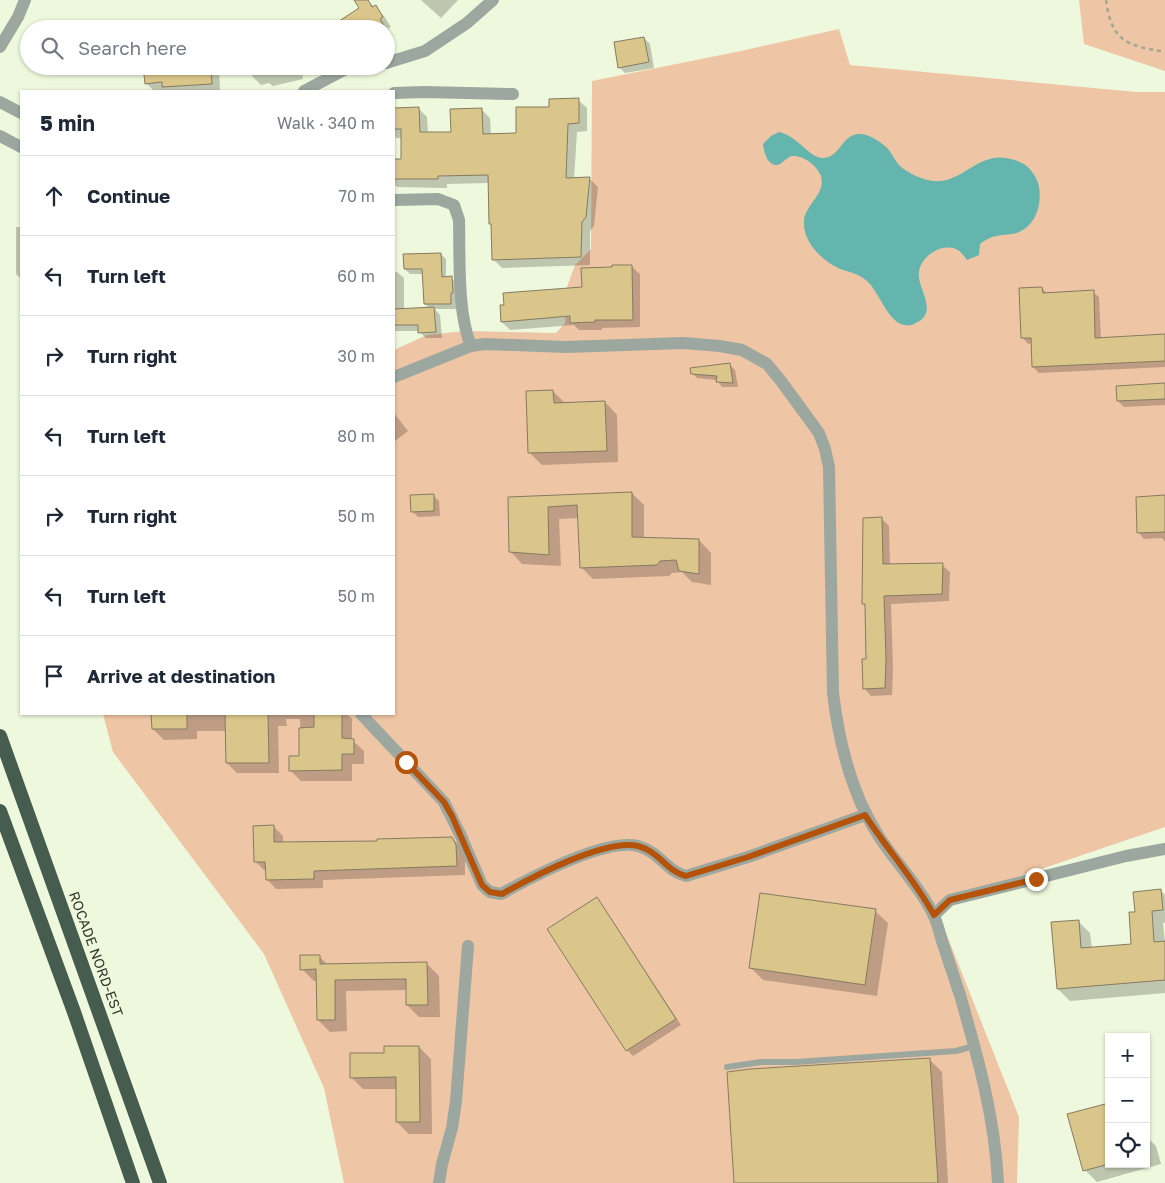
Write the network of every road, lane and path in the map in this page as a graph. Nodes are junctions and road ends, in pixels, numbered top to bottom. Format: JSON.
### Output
{"nodes":[{"id":1,"x":25,"y":0,"type":"edge"},
{"id":2,"x":493,"y":0,"type":"edge"},
{"id":3,"x":1106,"y":0,"type":"edge"},
{"id":4,"x":0,"y":47,"type":"edge"},
{"id":5,"x":1165,"y":52,"type":"edge"},
{"id":6,"x":395,"y":60,"type":"edge"},
{"id":7,"x":335,"y":75,"type":"edge"},
{"id":8,"x":306,"y":90,"type":"edge"},
{"id":9,"x":395,"y":93,"type":"edge"},
{"id":10,"x":513,"y":94,"type":"dead end"},
{"id":11,"x":0,"y":102,"type":"edge"},
{"id":12,"x":20,"y":112,"type":"edge"},
{"id":13,"x":0,"y":136,"type":"edge"},
{"id":14,"x":20,"y":146,"type":"edge"},
{"id":15,"x":395,"y":200,"type":"edge"},
{"id":16,"x":471,"y":346,"type":"junction"},
{"id":17,"x":395,"y":377,"type":"edge"},
{"id":18,"x":361,"y":715,"type":"edge"},
{"id":19,"x":0,"y":736,"type":"edge"},
{"id":20,"x":0,"y":811,"type":"edge"},
{"id":21,"x":865,"y":815,"type":"junction"},
{"id":22,"x":1165,"y":849,"type":"edge"},
{"id":23,"x":934,"y":915,"type":"junction"},
{"id":24,"x":468,"y":946,"type":"dead end"},
{"id":25,"x":974,"y":1046,"type":"junction"},
{"id":26,"x":727,"y":1067,"type":"dead end"},
{"id":27,"x":133,"y":1183,"type":"edge"},
{"id":28,"x":160,"y":1183,"type":"edge"},
{"id":29,"x":439,"y":1183,"type":"edge"},
{"id":30,"x":998,"y":1183,"type":"edge"}],
"edges":[{"from":1,"to":4,"type":"street"},
{"from":2,"to":6,"type":"street"},
{"from":3,"to":5,"type":"path"},
{"from":7,"to":8,"type":"street"},
{"from":9,"to":10,"type":"street"},
{"from":11,"to":12,"type":"street"},
{"from":13,"to":14,"type":"street"},
{"from":15,"to":16,"type":"street"},
{"from":16,"to":17,"type":"street"},
{"from":16,"to":21,"type":"street"},
{"from":18,"to":21,"type":"street"},
{"from":19,"to":28,"type":"highway","name":"ROCADE NORD-EST"},
{"from":20,"to":27,"type":"highway"},
{"from":21,"to":23,"type":"street"},
{"from":22,"to":23,"type":"street"},
{"from":23,"to":25,"type":"street"},
{"from":24,"to":29,"type":"street"},
{"from":25,"to":26,"type":"lane"},
{"from":25,"to":30,"type":"street"}]}
